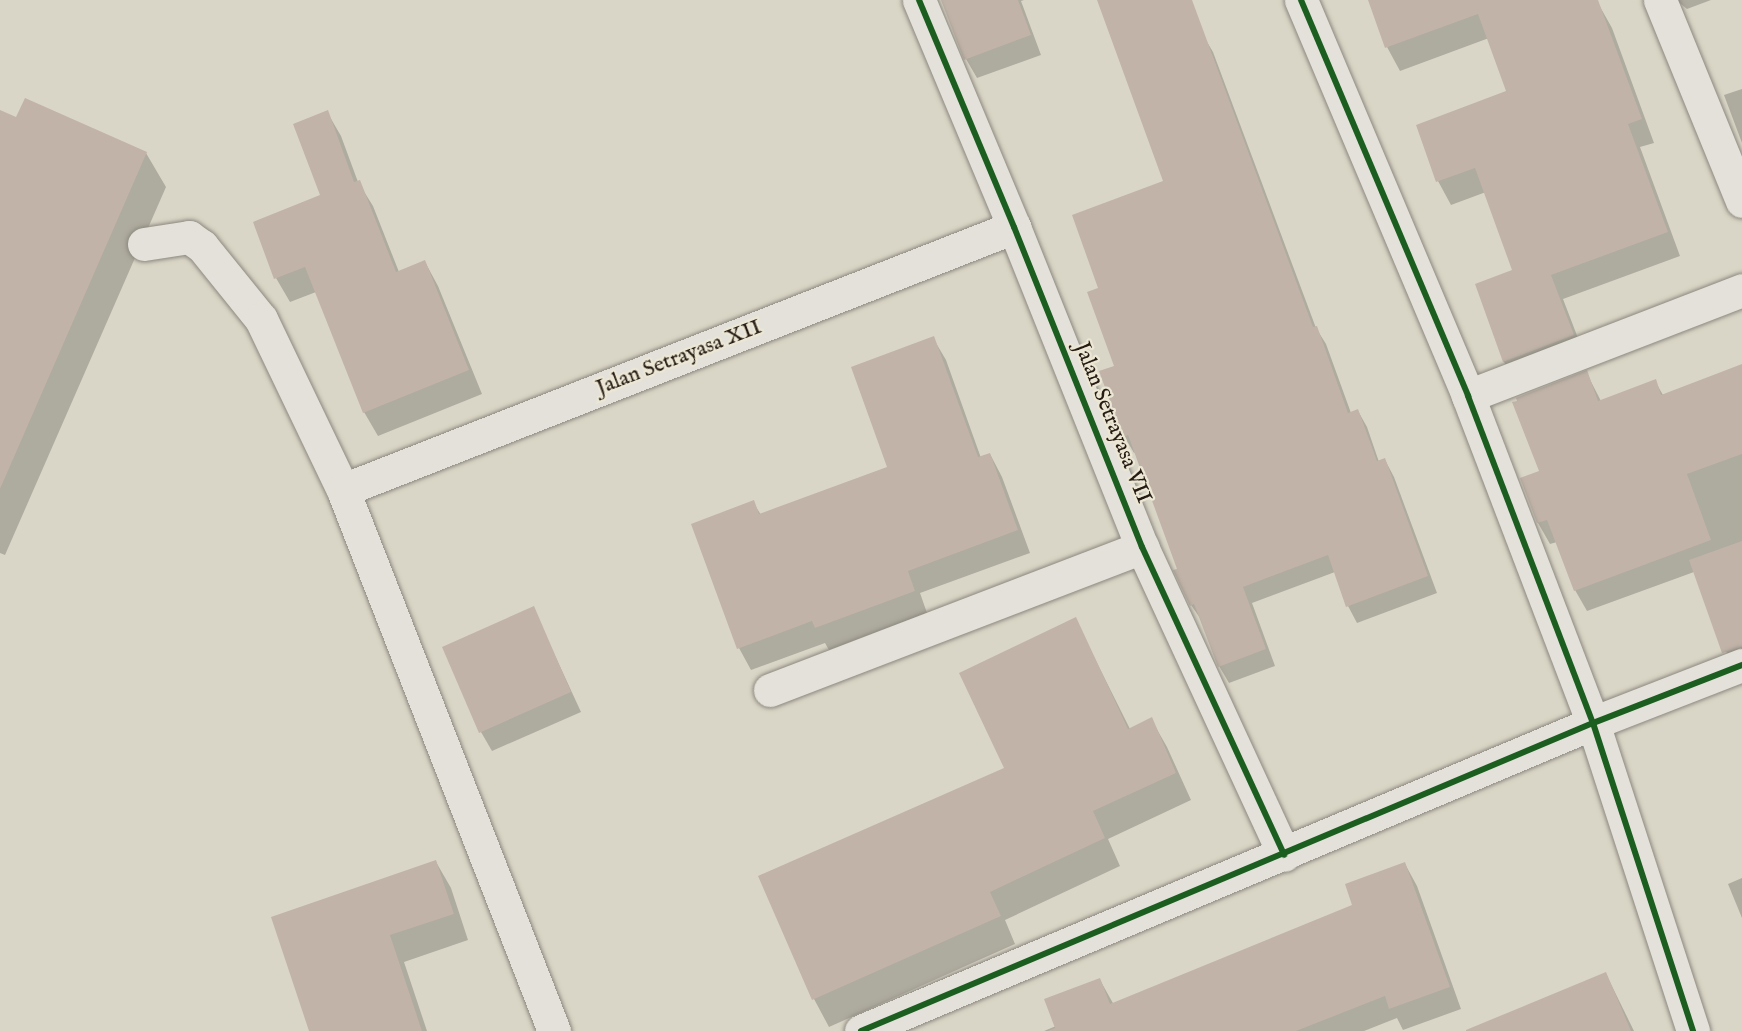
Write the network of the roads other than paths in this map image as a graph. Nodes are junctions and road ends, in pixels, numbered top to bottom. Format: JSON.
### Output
{"nodes":[{"id":1,"x":919,"y":0,"type":"edge"},
{"id":2,"x":1300,"y":0,"type":"edge"},
{"id":3,"x":1660,"y":0,"type":"edge"},
{"id":4,"x":1742,"y":201,"type":"edge"},
{"id":5,"x":1014,"y":227,"type":"junction"},
{"id":6,"x":144,"y":244,"type":"dead end"},
{"id":7,"x":1742,"y":290,"type":"edge"},
{"id":8,"x":1468,"y":396,"type":"junction"},
{"id":9,"x":343,"y":490,"type":"junction"},
{"id":10,"x":1142,"y":547,"type":"junction"},
{"id":11,"x":1742,"y":665,"type":"edge"},
{"id":12,"x":770,"y":690,"type":"dead end"},
{"id":13,"x":1593,"y":723,"type":"junction"},
{"id":14,"x":1284,"y":855,"type":"junction"},
{"id":15,"x":554,"y":1031,"type":"edge"},
{"id":16,"x":861,"y":1031,"type":"edge"},
{"id":17,"x":1693,"y":1031,"type":"edge"}],
"edges":[{"from":1,"to":5,"type":"street","name":"Jalan Setrayasa VII"},
{"from":2,"to":8,"type":"street"},
{"from":3,"to":4,"type":"street"},
{"from":5,"to":9,"type":"street","name":"Jalan Setrayasa XII"},
{"from":5,"to":10,"type":"street","name":"Jalan Setrayasa VII"},
{"from":6,"to":9,"type":"street"},
{"from":7,"to":8,"type":"street"},
{"from":8,"to":13,"type":"street"},
{"from":9,"to":15,"type":"street"},
{"from":10,"to":12,"type":"street"},
{"from":10,"to":14,"type":"street","name":"Jalan Setrayasa VII"},
{"from":11,"to":13,"type":"street"},
{"from":13,"to":14,"type":"street"},
{"from":13,"to":17,"type":"street"},
{"from":14,"to":16,"type":"street"}]}
